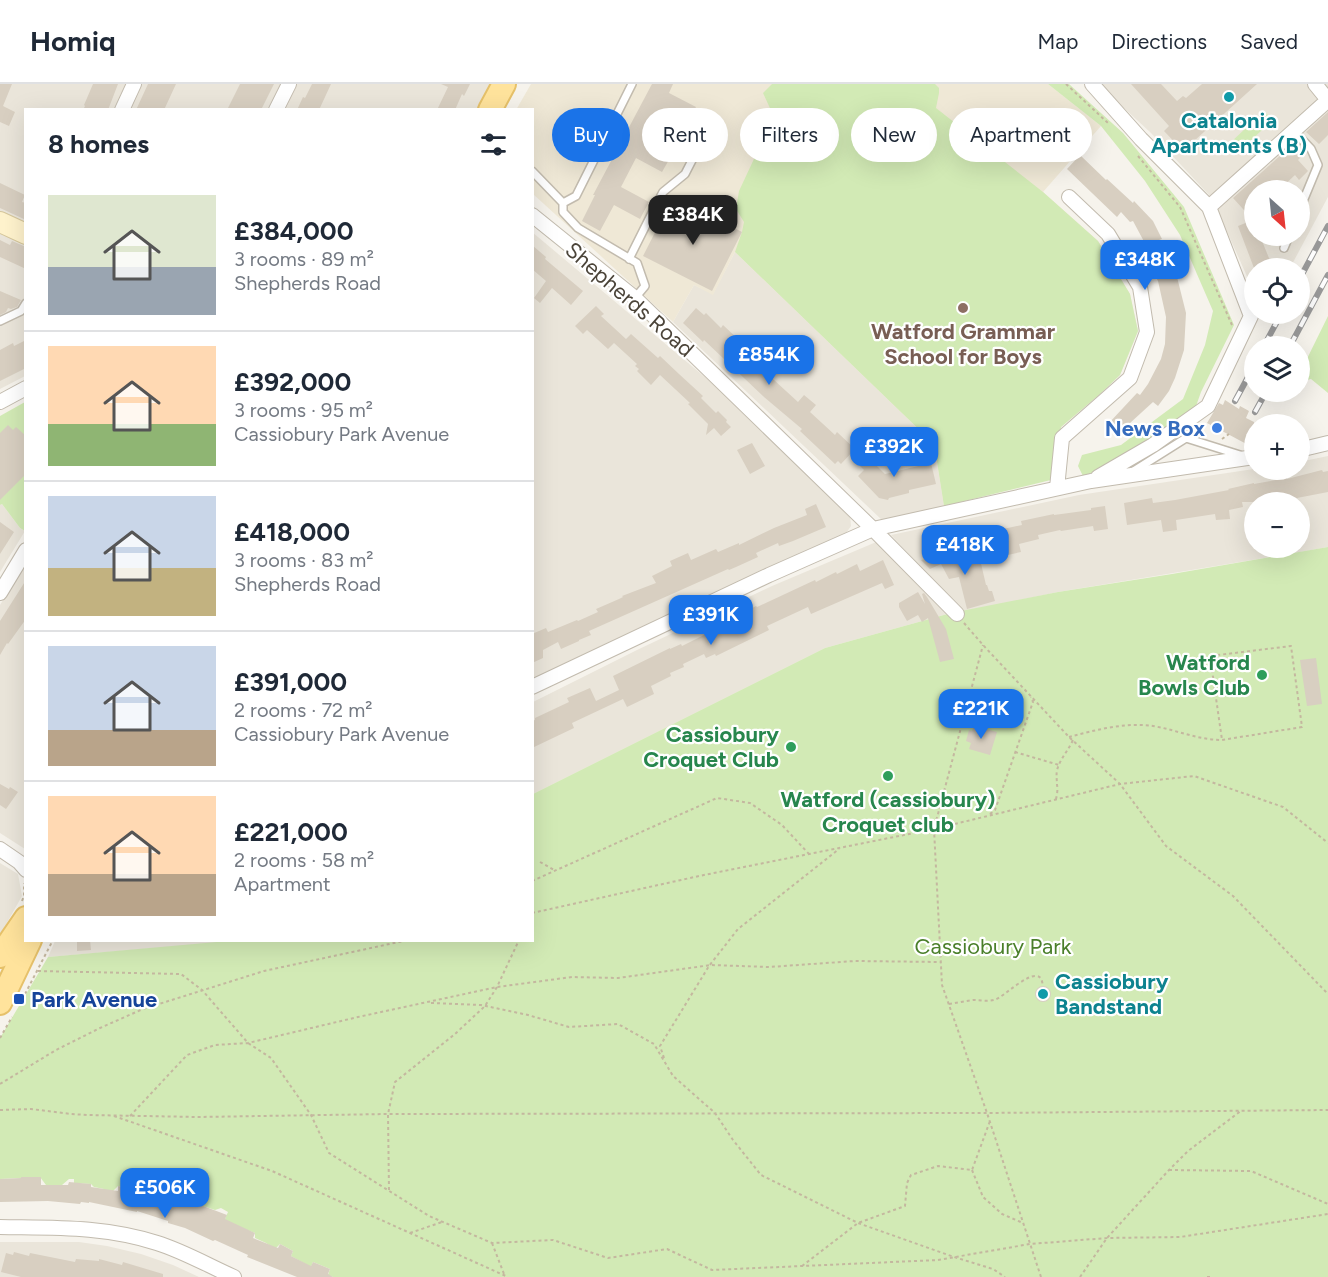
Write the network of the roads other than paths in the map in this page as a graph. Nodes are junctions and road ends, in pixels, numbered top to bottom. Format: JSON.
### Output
{"nodes":[{"id":1,"x":134,"y":84,"type":"edge"},
{"id":2,"x":289,"y":84,"type":"edge"},
{"id":3,"x":504,"y":84,"type":"edge"},
{"id":4,"x":632,"y":84,"type":"edge"},
{"id":5,"x":1092,"y":84,"type":"edge"},
{"id":6,"x":1315,"y":84,"type":"edge"},
{"id":7,"x":1328,"y":100,"type":"edge"},
{"id":8,"x":123,"y":108,"type":"edge"},
{"id":9,"x":277,"y":108,"type":"edge"},
{"id":10,"x":491,"y":108,"type":"edge"},
{"id":11,"x":1294,"y":131,"type":"junction"},
{"id":12,"x":691,"y":162,"type":"edge"},
{"id":13,"x":534,"y":173,"type":"edge"},
{"id":14,"x":1310,"y":184,"type":"edge"},
{"id":15,"x":1069,"y":197,"type":"dead end"},
{"id":16,"x":563,"y":203,"type":"junction"},
{"id":17,"x":1209,"y":207,"type":"junction"},
{"id":18,"x":534,"y":217,"type":"edge"},
{"id":19,"x":0,"y":222,"type":"edge"},
{"id":20,"x":24,"y":233,"type":"edge"},
{"id":21,"x":629,"y":259,"type":"junction"},
{"id":22,"x":635,"y":298,"type":"junction"},
{"id":23,"x":24,"y":306,"type":"edge"},
{"id":24,"x":0,"y":321,"type":"edge"},
{"id":25,"x":24,"y":389,"type":"edge"},
{"id":26,"x":0,"y":402,"type":"edge"},
{"id":27,"x":1328,"y":443,"type":"edge"},
{"id":28,"x":1310,"y":447,"type":"edge"},
{"id":29,"x":1244,"y":456,"type":"edge"},
{"id":30,"x":1244,"y":459,"type":"edge"},
{"id":31,"x":1125,"y":477,"type":"junction"},
{"id":32,"x":1091,"y":481,"type":"junction"},
{"id":33,"x":1057,"y":488,"type":"junction"},
{"id":34,"x":873,"y":529,"type":"junction"},
{"id":35,"x":24,"y":553,"type":"edge"},
{"id":36,"x":0,"y":593,"type":"edge"},
{"id":37,"x":957,"y":614,"type":"road end"},
{"id":38,"x":534,"y":686,"type":"edge"},
{"id":39,"x":0,"y":849,"type":"edge"},
{"id":40,"x":22,"y":866,"type":"edge"},
{"id":41,"x":24,"y":921,"type":"edge"},
{"id":42,"x":29,"y":942,"type":"edge"},
{"id":43,"x":0,"y":956,"type":"edge"},
{"id":44,"x":0,"y":1004,"type":"edge"},
{"id":45,"x":0,"y":1227,"type":"edge"},
{"id":46,"x":234,"y":1277,"type":"edge"}],
"edges":[{"from":1,"to":8,"type":"street"},
{"from":2,"to":9,"type":"street"},
{"from":3,"to":10,"type":"main road"},
{"from":4,"to":16,"type":"lane"},
{"from":5,"to":17,"type":"street"},
{"from":6,"to":7,"type":"street"},
{"from":7,"to":11,"type":"street"},
{"from":11,"to":14,"type":"lane"},
{"from":11,"to":17,"type":"street"},
{"from":12,"to":21,"type":"lane"},
{"from":13,"to":16,"type":"lane"},
{"from":15,"to":33,"type":"street"},
{"from":16,"to":21,"type":"lane"},
{"from":17,"to":32,"type":"street"},
{"from":18,"to":22,"type":"street","name":"Shepherds Road"},
{"from":19,"to":20,"type":"street"},
{"from":21,"to":22,"type":"lane"},
{"from":22,"to":34,"type":"street","name":"Shepherds Road"},
{"from":23,"to":24,"type":"lane"},
{"from":25,"to":26,"type":"street"},
{"from":27,"to":28,"type":"street"},
{"from":29,"to":31,"type":"lane"},
{"from":30,"to":31,"type":"street"},
{"from":31,"to":32,"type":"street"},
{"from":32,"to":33,"type":"street"},
{"from":33,"to":34,"type":"street"},
{"from":34,"to":37,"type":"street","name":"Shepherds Road"},
{"from":34,"to":38,"type":"street"},
{"from":35,"to":36,"type":"street"},
{"from":39,"to":40,"type":"street"},
{"from":41,"to":43,"type":"main road"},
{"from":42,"to":44,"type":"main road"},
{"from":45,"to":46,"type":"street"}]}
